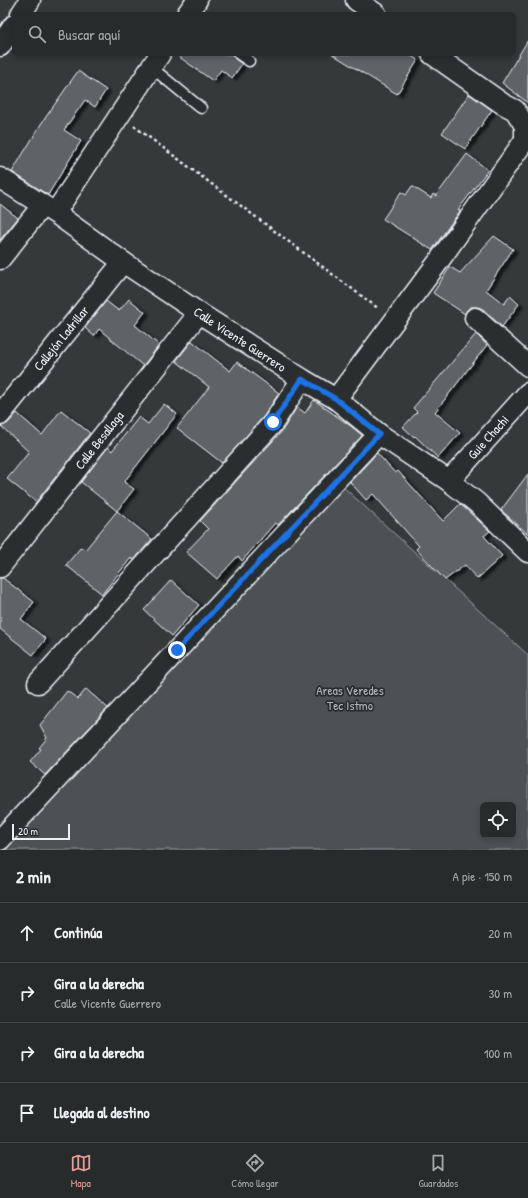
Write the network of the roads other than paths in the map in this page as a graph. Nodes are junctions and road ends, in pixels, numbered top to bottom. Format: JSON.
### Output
{"nodes":[{"id":1,"x":30,"y":0,"type":"edge"},
{"id":2,"x":197,"y":0,"type":"edge"},
{"id":3,"x":356,"y":0,"type":"edge"},
{"id":4,"x":23,"y":12,"type":"edge"},
{"id":5,"x":188,"y":12,"type":"edge"},
{"id":6,"x":373,"y":12,"type":"edge"},
{"id":7,"x":12,"y":28,"type":"edge"},
{"id":8,"x":0,"y":46,"type":"edge"},
{"id":9,"x":242,"y":56,"type":"edge"},
{"id":10,"x":435,"y":56,"type":"edge"},
{"id":11,"x":156,"y":61,"type":"edge"},
{"id":12,"x":249,"y":61,"type":"dead end"},
{"id":13,"x":201,"y":108,"type":"dead end"},
{"id":14,"x":0,"y":178,"type":"edge"},
{"id":15,"x":49,"y":210,"type":"junction"},
{"id":16,"x":0,"y":259,"type":"edge"},
{"id":17,"x":122,"y":262,"type":"junction"},
{"id":18,"x":199,"y":313,"type":"junction"},
{"id":19,"x":475,"y":318,"type":"dead end"},
{"id":20,"x":528,"y":366,"type":"edge"},
{"id":21,"x":302,"y":379,"type":"junction"},
{"id":22,"x":528,"y":392,"type":"edge"},
{"id":23,"x":336,"y":399,"type":"junction"},
{"id":24,"x":0,"y":415,"type":"edge"},
{"id":25,"x":379,"y":434,"type":"junction"},
{"id":26,"x":448,"y":480,"type":"junction"},
{"id":27,"x":528,"y":552,"type":"edge"},
{"id":28,"x":0,"y":567,"type":"edge"},
{"id":29,"x":38,"y":682,"type":"dead end"},
{"id":30,"x":0,"y":840,"type":"edge"}],
"edges":[{"from":1,"to":4,"type":"street"},
{"from":2,"to":5,"type":"street"},
{"from":3,"to":6,"type":"street"},
{"from":7,"to":8,"type":"street"},
{"from":9,"to":12,"type":"lane"},
{"from":10,"to":23,"type":"street"},
{"from":11,"to":13,"type":"lane"},
{"from":11,"to":15,"type":"street"},
{"from":14,"to":15,"type":"street","name":"Calle Vicente Guerrero"},
{"from":15,"to":16,"type":"street"},
{"from":15,"to":17,"type":"street","name":"Calle Vicente Guerrero"},
{"from":17,"to":18,"type":"street","name":"Calle Vicente Guerrero"},
{"from":17,"to":24,"type":"street","name":"Callejón Ladrillar"},
{"from":18,"to":21,"type":"street","name":"Calle Vicente Guerrero"},
{"from":18,"to":28,"type":"street","name":"Calle Besallaga"},
{"from":19,"to":20,"type":"street"},
{"from":21,"to":23,"type":"street","name":"Calle Vicente Guerrero"},
{"from":21,"to":29,"type":"street"},
{"from":22,"to":26,"type":"street","name":"Guie Chachi"},
{"from":23,"to":25,"type":"street","name":"Calle Vicente Guerrero"},
{"from":25,"to":26,"type":"street","name":"Calle Vicente Guerrero"},
{"from":25,"to":30,"type":"street"},
{"from":26,"to":27,"type":"street","name":"Calle Vicente Guerrero"}]}
